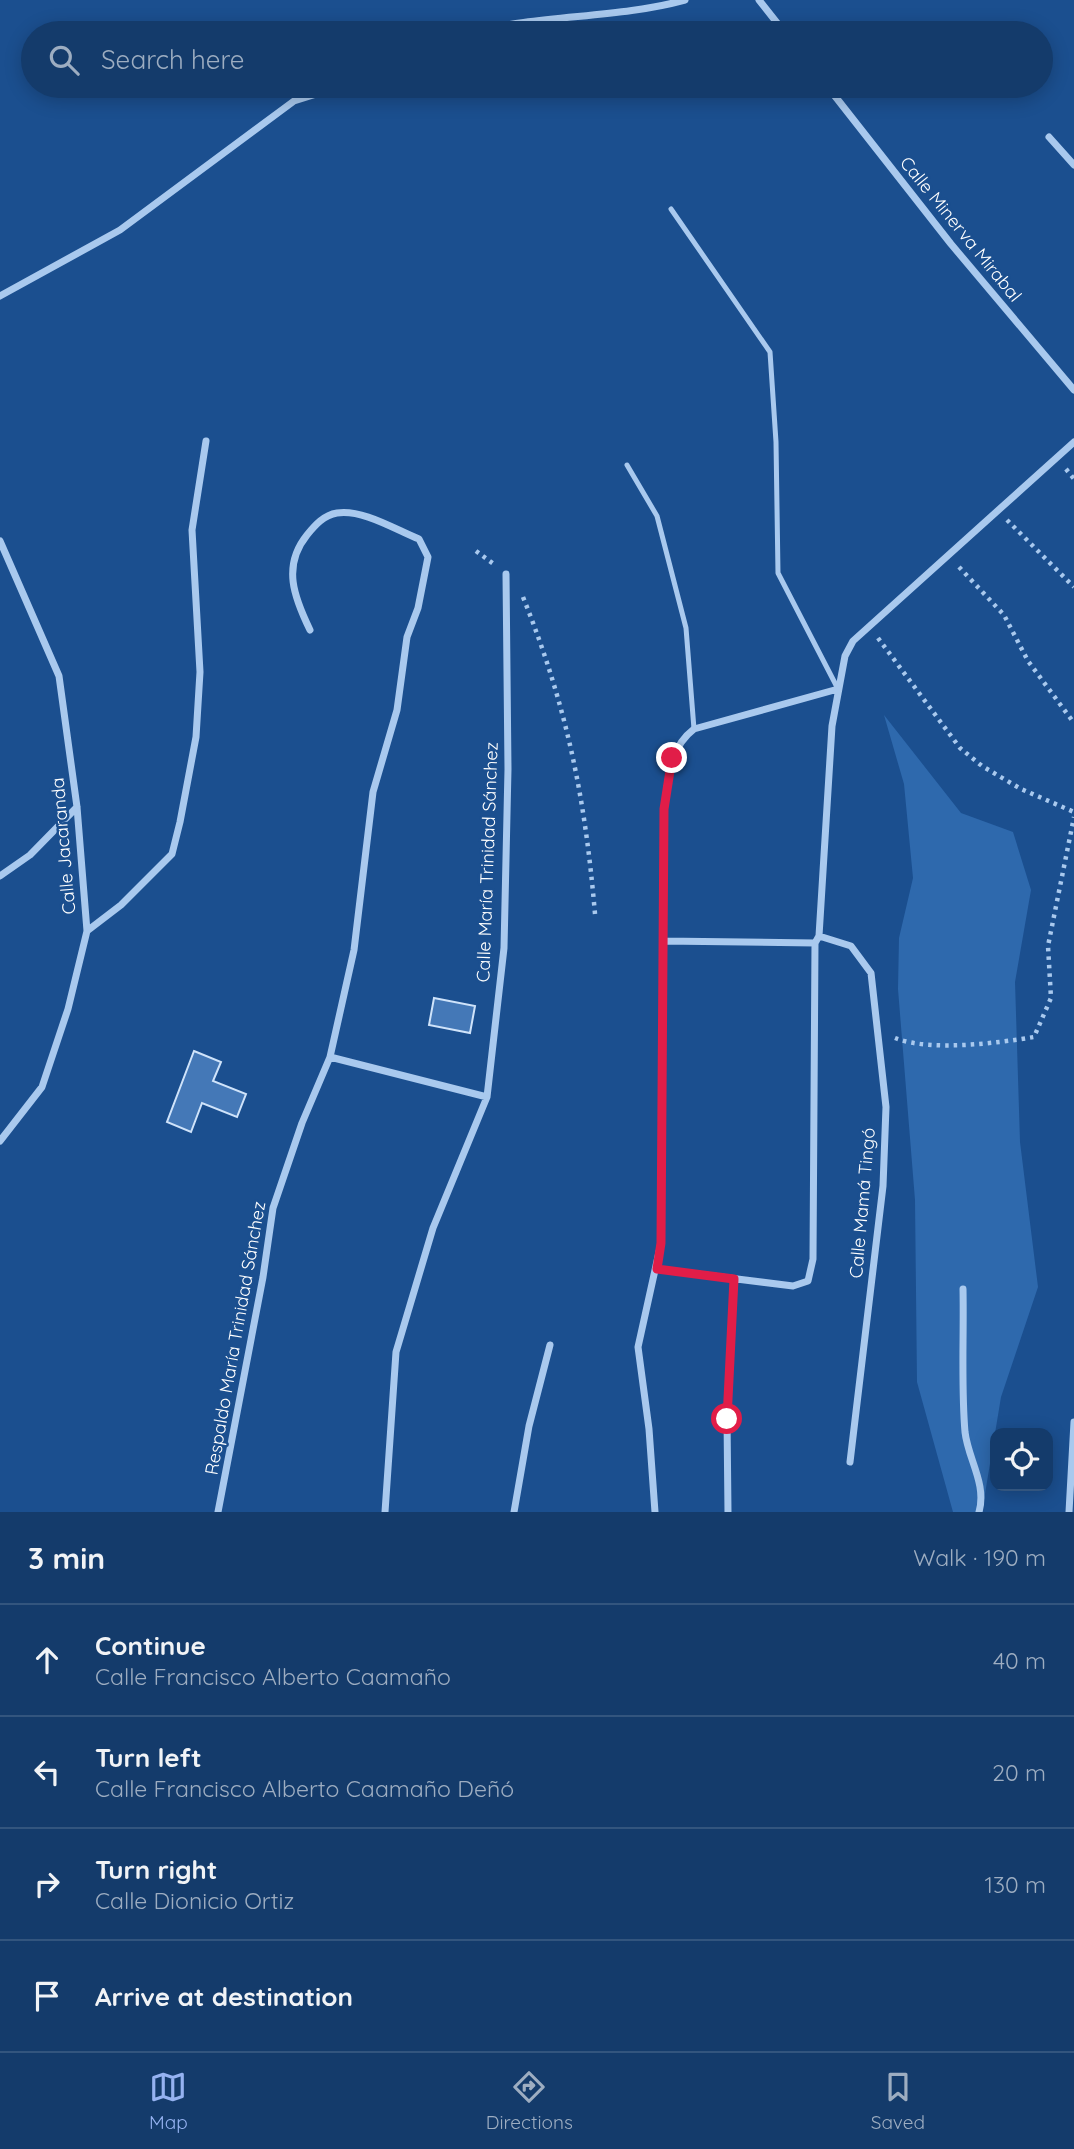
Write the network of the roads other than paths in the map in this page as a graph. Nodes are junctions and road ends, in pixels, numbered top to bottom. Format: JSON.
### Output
{"nodes":[{"id":1,"x":685,"y":0,"type":"edge"},
{"id":2,"x":759,"y":0,"type":"edge"},
{"id":3,"x":538,"y":21,"type":"edge"},
{"id":4,"x":776,"y":21,"type":"edge"},
{"id":5,"x":304,"y":98,"type":"edge"},
{"id":6,"x":836,"y":98,"type":"edge"},
{"id":7,"x":1049,"y":137,"type":"dead end"},
{"id":8,"x":1074,"y":165,"type":"edge"},
{"id":9,"x":671,"y":209,"type":"dead end"},
{"id":10,"x":0,"y":296,"type":"edge"},
{"id":11,"x":1074,"y":390,"type":"edge"},
{"id":12,"x":206,"y":441,"type":"dead end"},
{"id":13,"x":1074,"y":442,"type":"edge"},
{"id":14,"x":627,"y":465,"type":"dead end"},
{"id":15,"x":0,"y":541,"type":"edge"},
{"id":16,"x":2,"y":553,"type":"edge"},
{"id":17,"x":506,"y":574,"type":"road end"},
{"id":18,"x":310,"y":630,"type":"dead end"},
{"id":19,"x":838,"y":689,"type":"junction"},
{"id":20,"x":694,"y":729,"type":"junction"},
{"id":21,"x":77,"y":807,"type":"junction"},
{"id":22,"x":0,"y":876,"type":"edge"},
{"id":23,"x":87,"y":931,"type":"junction"},
{"id":24,"x":817,"y":940,"type":"junction"},
{"id":25,"x":663,"y":941,"type":"junction"},
{"id":26,"x":330,"y":1057,"type":"junction"},
{"id":27,"x":487,"y":1097,"type":"junction"},
{"id":28,"x":0,"y":1141,"type":"edge"},
{"id":29,"x":657,"y":1269,"type":"junction"},
{"id":30,"x":734,"y":1279,"type":"junction"},
{"id":31,"x":963,"y":1289,"type":"dead end"},
{"id":32,"x":550,"y":1345,"type":"dead end"},
{"id":33,"x":1074,"y":1422,"type":"edge"},
{"id":34,"x":850,"y":1462,"type":"dead end"},
{"id":35,"x":218,"y":1512,"type":"edge"},
{"id":36,"x":385,"y":1512,"type":"edge"},
{"id":37,"x":514,"y":1512,"type":"edge"},
{"id":38,"x":655,"y":1512,"type":"edge"},
{"id":39,"x":729,"y":1512,"type":"edge"},
{"id":40,"x":979,"y":1512,"type":"edge"},
{"id":41,"x":1069,"y":1512,"type":"edge"}],
"edges":[{"from":1,"to":3,"type":"street"},
{"from":2,"to":4,"type":"street"},
{"from":5,"to":10,"type":"street"},
{"from":6,"to":11,"type":"street","name":"Calle Minerva Mirabal"},
{"from":7,"to":8,"type":"street"},
{"from":9,"to":19,"type":"lane"},
{"from":12,"to":23,"type":"street"},
{"from":13,"to":19,"type":"street"},
{"from":14,"to":20,"type":"lane"},
{"from":15,"to":16,"type":"street","name":"Calle Jacaranda"},
{"from":16,"to":21,"type":"street","name":"Calle Jacaranda"},
{"from":17,"to":27,"type":"street","name":"Calle María Trinidad Sánchez"},
{"from":18,"to":26,"type":"street","name":"Respaldo María Trinidad Sánchez"},
{"from":19,"to":20,"type":"street"},
{"from":19,"to":24,"type":"street"},
{"from":20,"to":25,"type":"street"},
{"from":21,"to":22,"type":"street"},
{"from":21,"to":23,"type":"street","name":"Calle Jacaranda"},
{"from":23,"to":28,"type":"street","name":"Calle Jacaranda"},
{"from":24,"to":25,"type":"street","name":"Calle Mamá Tingó"},
{"from":24,"to":30,"type":"street"},
{"from":24,"to":34,"type":"street","name":"Calle Mamá Tingó"},
{"from":25,"to":29,"type":"street"},
{"from":26,"to":27,"type":"street"},
{"from":26,"to":35,"type":"street","name":"Respaldo María Trinidad Sánchez"},
{"from":27,"to":36,"type":"street","name":"Calle María Trinidad Sánchez"},
{"from":29,"to":30,"type":"street"},
{"from":29,"to":38,"type":"street"},
{"from":30,"to":39,"type":"street"},
{"from":31,"to":40,"type":"street"},
{"from":32,"to":37,"type":"street"},
{"from":33,"to":41,"type":"street"}]}
